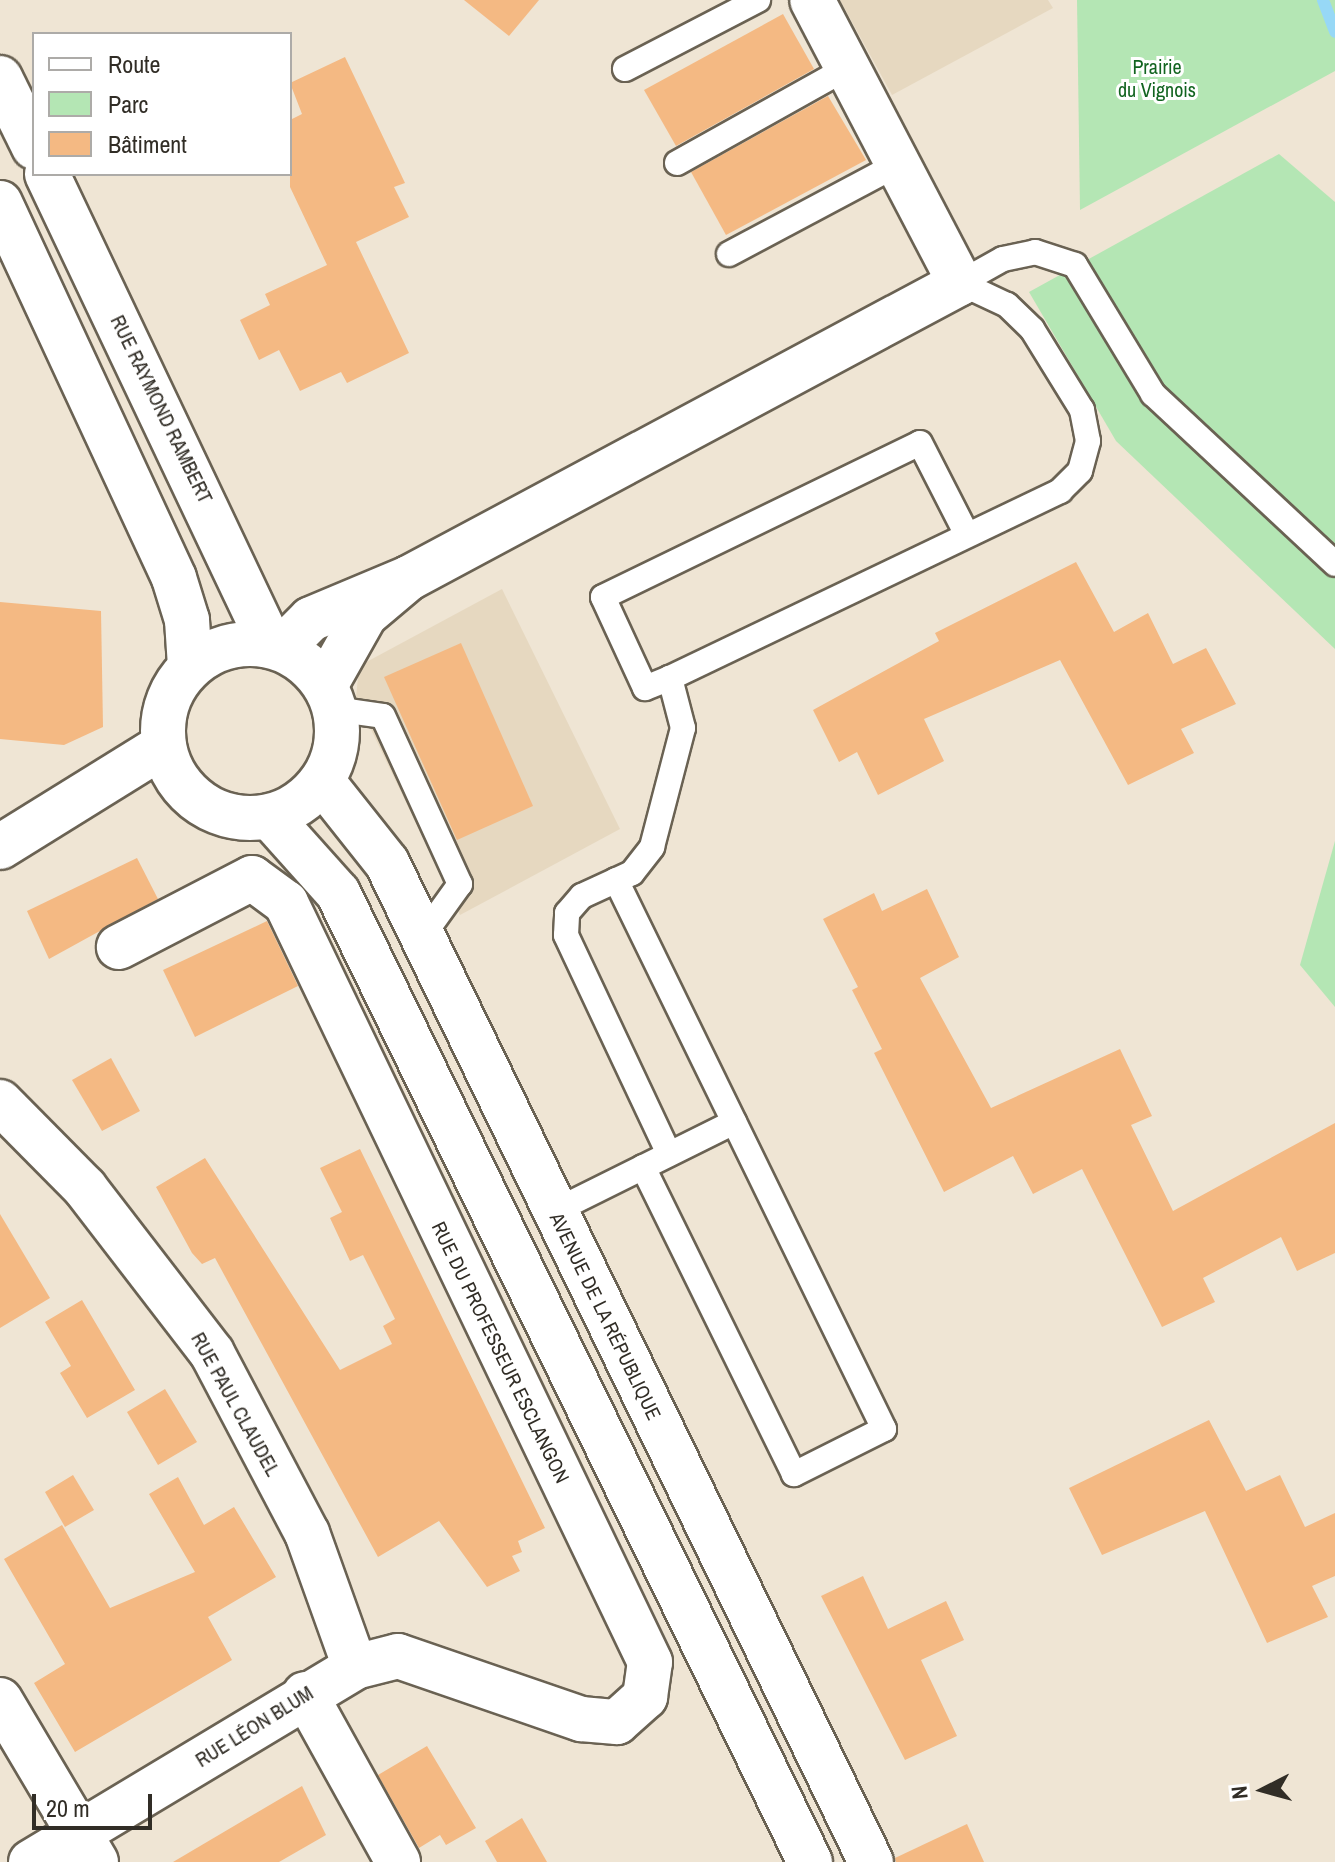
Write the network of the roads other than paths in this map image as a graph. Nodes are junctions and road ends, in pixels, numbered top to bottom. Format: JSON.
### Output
{"nodes":[{"id":1,"x":758,"y":0,"type":"edge"},
{"id":2,"x":812,"y":0,"type":"edge"},
{"id":3,"x":847,"y":68,"type":"junction"},
{"id":4,"x":625,"y":69,"type":"dead end"},
{"id":5,"x":0,"y":78,"type":"edge"},
{"id":6,"x":32,"y":143,"type":"edge"},
{"id":7,"x":677,"y":163,"type":"dead end"},
{"id":8,"x":898,"y":164,"type":"junction"},
{"id":9,"x":48,"y":176,"type":"edge"},
{"id":10,"x":0,"y":203,"type":"edge"},
{"id":11,"x":729,"y":254,"type":"dead end"},
{"id":12,"x":960,"y":283,"type":"junction"},
{"id":13,"x":967,"y":535,"type":"junction"},
{"id":14,"x":1335,"y":564,"type":"edge"},
{"id":15,"x":409,"y":578,"type":"junction"},
{"id":16,"x":276,"y":648,"type":"junction"},
{"id":17,"x":190,"y":667,"type":"junction"},
{"id":18,"x":670,"y":678,"type":"junction"},
{"id":19,"x":330,"y":698,"type":"junction"},
{"id":20,"x":163,"y":746,"type":"junction"},
{"id":21,"x":322,"y":781,"type":"junction"},
{"id":22,"x":270,"y":817,"type":"junction"},
{"id":23,"x":0,"y":847,"type":"edge"},
{"id":24,"x":616,"y":880,"type":"junction"},
{"id":25,"x":422,"y":937,"type":"junction"},
{"id":26,"x":119,"y":947,"type":"dead end"},
{"id":27,"x":0,"y":1102,"type":"edge"},
{"id":28,"x":734,"y":1122,"type":"junction"},
{"id":29,"x":669,"y":1154,"type":"junction"},
{"id":30,"x":643,"y":1167,"type":"junction"},
{"id":31,"x":555,"y":1211,"type":"junction"},
{"id":32,"x":355,"y":1667,"type":"junction"},
{"id":33,"x":305,"y":1694,"type":"junction"},
{"id":34,"x":0,"y":1700,"type":"edge"},
{"id":35,"x":88,"y":1848,"type":"edge"},
{"id":36,"x":31,"y":1862,"type":"edge"},
{"id":37,"x":398,"y":1862,"type":"edge"},
{"id":38,"x":810,"y":1862,"type":"edge"},
{"id":39,"x":871,"y":1862,"type":"edge"}],
"edges":[{"from":1,"to":4,"type":"lane"},
{"from":2,"to":3,"type":"street"},
{"from":3,"to":7,"type":"lane"},
{"from":3,"to":8,"type":"street"},
{"from":5,"to":6,"type":"street"},
{"from":8,"to":11,"type":"lane"},
{"from":8,"to":12,"type":"street"},
{"from":9,"to":16,"type":"street","name":"RUE RAYMOND RAMBERT"},
{"from":10,"to":17,"type":"street"},
{"from":12,"to":13,"type":"lane"},
{"from":12,"to":14,"type":"lane"},
{"from":12,"to":15,"type":"street"},
{"from":13,"to":18,"type":"lane"},
{"from":13,"to":18,"type":"lane"},
{"from":15,"to":16,"type":"street"},
{"from":15,"to":19,"type":"street"},
{"from":16,"to":17,"type":"street"},
{"from":16,"to":19,"type":"street"},
{"from":17,"to":20,"type":"street"},
{"from":18,"to":24,"type":"lane"},
{"from":19,"to":21,"type":"street"},
{"from":19,"to":25,"type":"lane"},
{"from":20,"to":22,"type":"street"},
{"from":20,"to":23,"type":"street"},
{"from":21,"to":22,"type":"street"},
{"from":21,"to":25,"type":"street","name":"AVENUE DE LA RÉPUBLIQUE"},
{"from":22,"to":38,"type":"street"},
{"from":24,"to":28,"type":"lane"},
{"from":24,"to":29,"type":"lane"},
{"from":25,"to":31,"type":"street","name":"AVENUE DE LA RÉPUBLIQUE"},
{"from":26,"to":32,"type":"street","name":"RUE DU PROFESSEUR ESCLANGON"},
{"from":27,"to":32,"type":"street","name":"RUE PAUL CLAUDEL"},
{"from":28,"to":29,"type":"lane"},
{"from":28,"to":30,"type":"lane"},
{"from":29,"to":30,"type":"lane"},
{"from":30,"to":31,"type":"lane"},
{"from":31,"to":39,"type":"street","name":"AVENUE DE LA RÉPUBLIQUE"},
{"from":32,"to":33,"type":"street","name":"RUE LÉON BLUM"},
{"from":33,"to":35,"type":"street","name":"RUE LÉON BLUM"},
{"from":33,"to":37,"type":"street"},
{"from":34,"to":35,"type":"street"},
{"from":35,"to":36,"type":"street","name":"RUE LÉON BLUM"}]}
